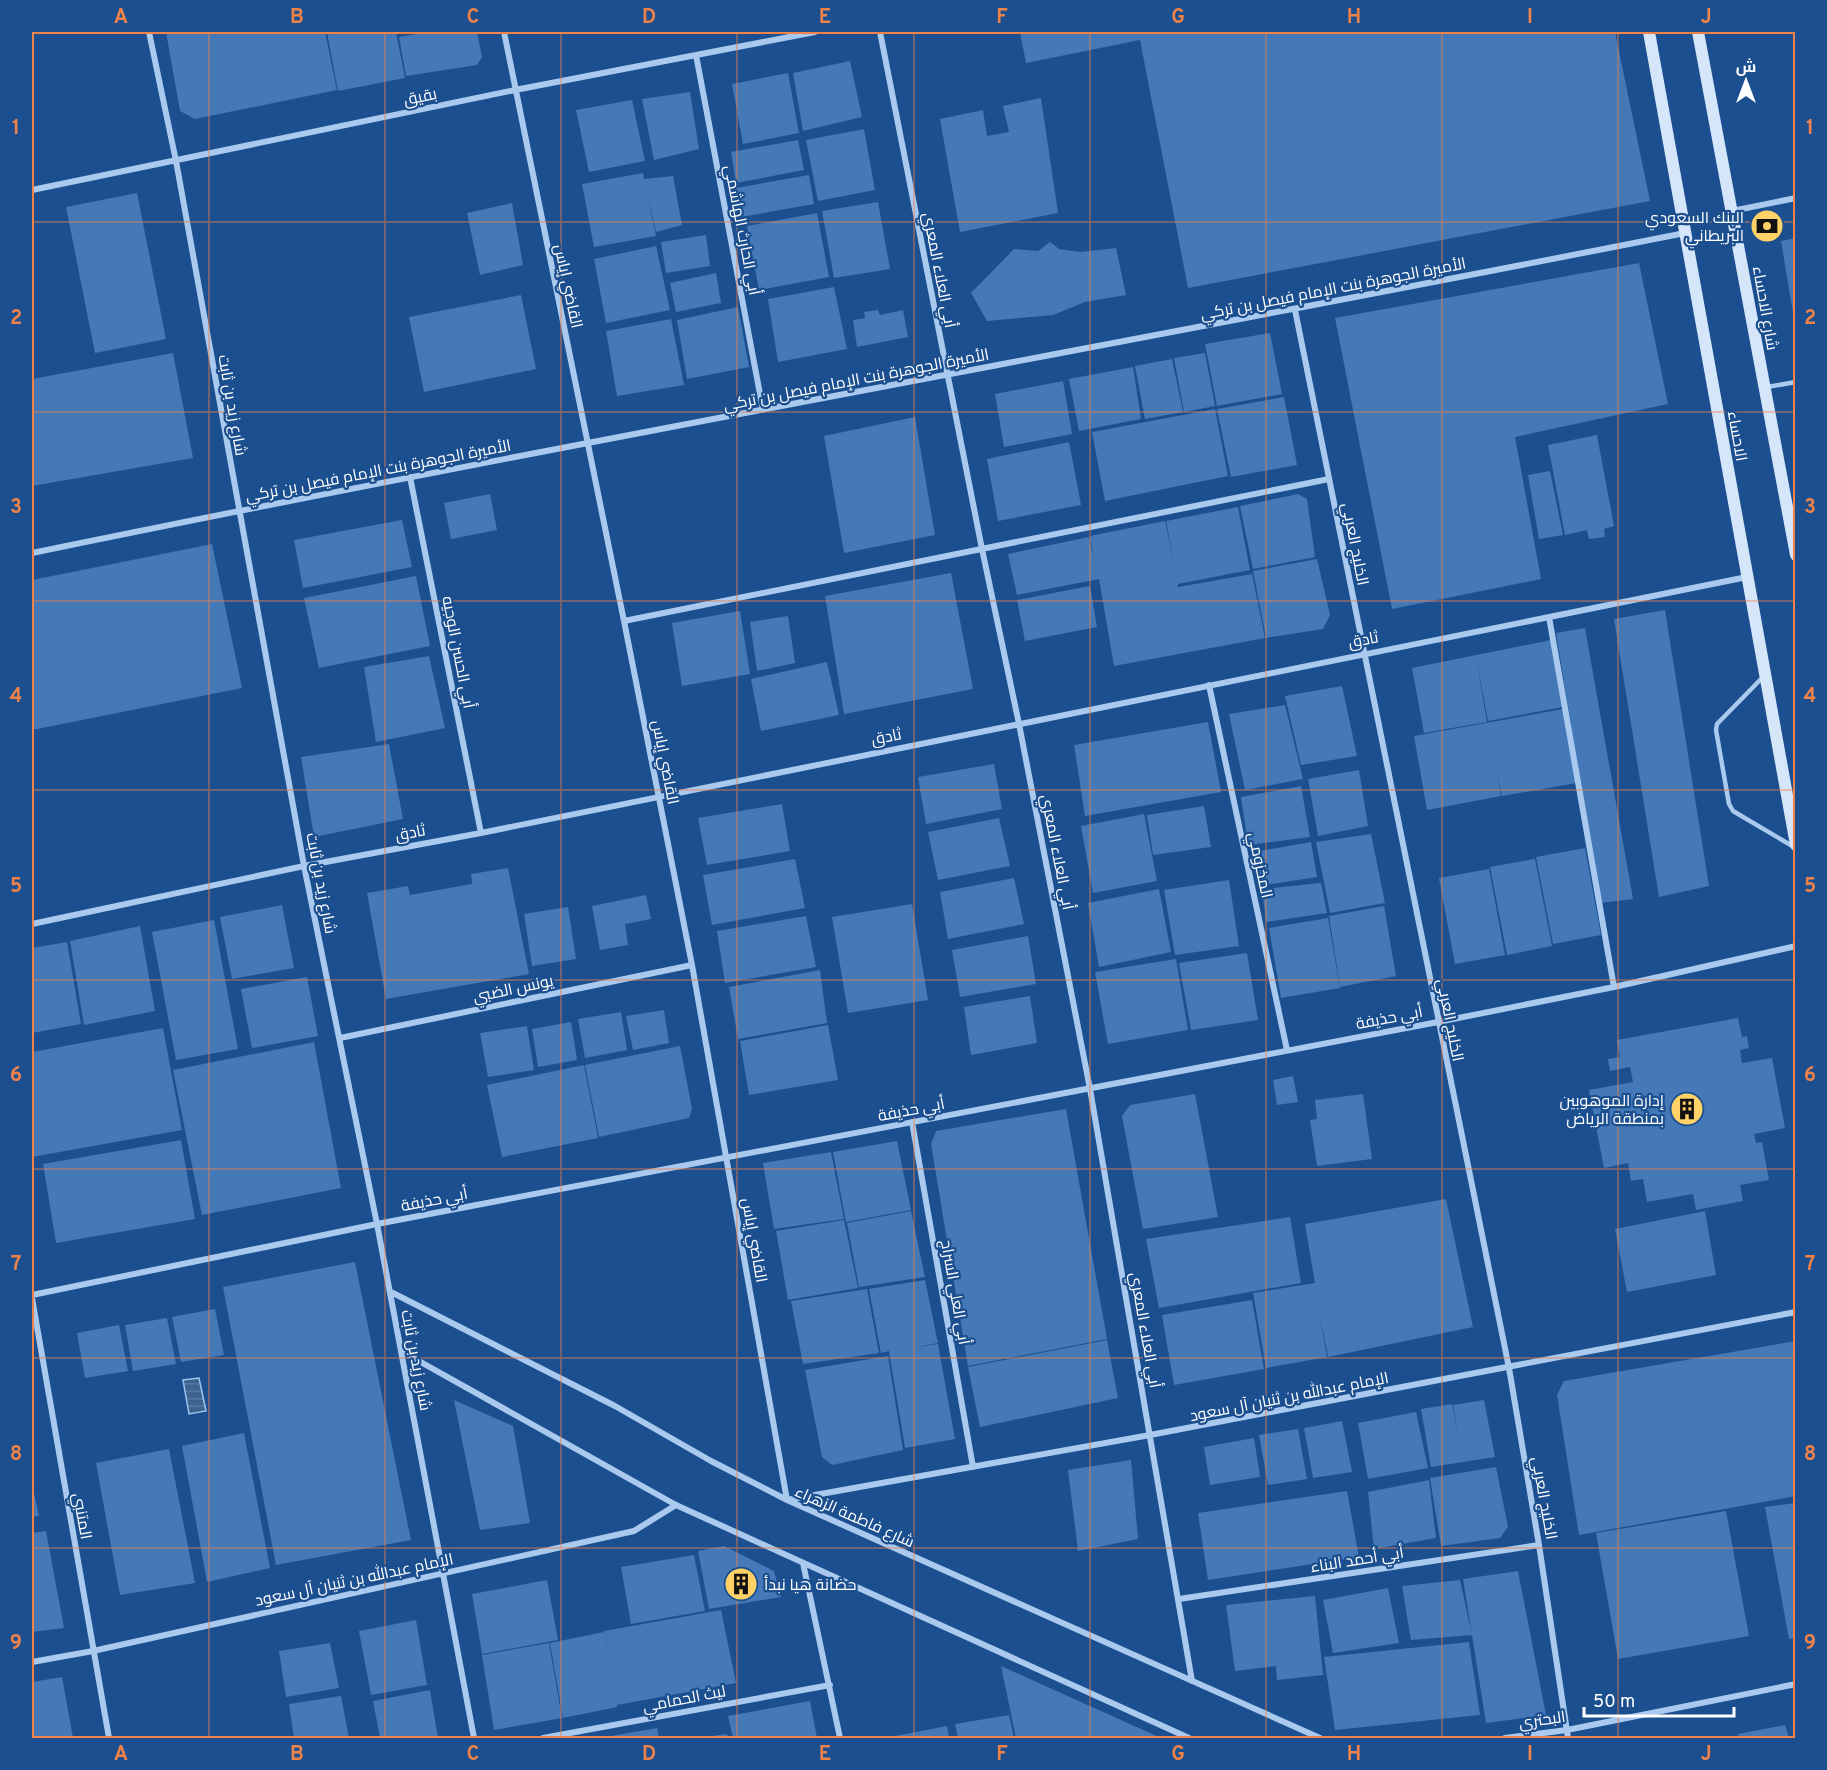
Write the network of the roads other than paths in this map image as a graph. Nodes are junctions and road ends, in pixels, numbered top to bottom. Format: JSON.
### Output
{"nodes":[{"id":1,"x":149,"y":32,"type":"edge"},
{"id":2,"x":504,"y":32,"type":"edge"},
{"id":3,"x":815,"y":32,"type":"edge"},
{"id":4,"x":880,"y":32,"type":"edge"},
{"id":5,"x":1648,"y":32,"type":"edge"},
{"id":6,"x":1698,"y":32,"type":"edge"},
{"id":7,"x":696,"y":55,"type":"junction"},
{"id":8,"x":515,"y":90,"type":"junction"},
{"id":9,"x":176,"y":161,"type":"junction"},
{"id":10,"x":32,"y":190,"type":"edge"},
{"id":11,"x":1796,"y":198,"type":"edge"},
{"id":12,"x":1732,"y":211,"type":"junction"},
{"id":13,"x":1685,"y":233,"type":"junction"},
{"id":14,"x":1295,"y":310,"type":"junction"},
{"id":15,"x":947,"y":375,"type":"junction"},
{"id":16,"x":1796,"y":382,"type":"edge"},
{"id":17,"x":1764,"y":388,"type":"junction"},
{"id":18,"x":764,"y":410,"type":"junction"},
{"id":19,"x":588,"y":444,"type":"junction"},
{"id":20,"x":410,"y":477,"type":"junction"},
{"id":21,"x":1329,"y":479,"type":"junction"},
{"id":22,"x":238,"y":510,"type":"junction"},
{"id":23,"x":982,"y":549,"type":"junction"},
{"id":24,"x":32,"y":553,"type":"edge"},
{"id":25,"x":1796,"y":555,"type":"edge"},
{"id":26,"x":1747,"y":577,"type":"junction"},
{"id":27,"x":1549,"y":617,"type":"junction"},
{"id":28,"x":624,"y":621,"type":"junction"},
{"id":29,"x":1364,"y":653,"type":"junction"},
{"id":30,"x":1765,"y":675,"type":"junction"},
{"id":31,"x":1209,"y":685,"type":"junction"},
{"id":32,"x":1019,"y":724,"type":"junction"},
{"id":33,"x":659,"y":795,"type":"junction"},
{"id":34,"x":481,"y":833,"type":"junction"},
{"id":35,"x":1796,"y":847,"type":"edge"},
{"id":36,"x":304,"y":866,"type":"junction"},
{"id":37,"x":32,"y":924,"type":"edge"},
{"id":38,"x":1796,"y":946,"type":"edge"},
{"id":39,"x":692,"y":964,"type":"junction"},
{"id":40,"x":1614,"y":987,"type":"junction"},
{"id":41,"x":1438,"y":1022,"type":"junction"},
{"id":42,"x":340,"y":1038,"type":"junction"},
{"id":43,"x":1287,"y":1050,"type":"junction"},
{"id":44,"x":1090,"y":1089,"type":"junction"},
{"id":45,"x":912,"y":1122,"type":"junction"},
{"id":46,"x":726,"y":1156,"type":"junction"},
{"id":47,"x":377,"y":1224,"type":"junction"},
{"id":48,"x":391,"y":1292,"type":"junction"},
{"id":49,"x":32,"y":1297,"type":"edge"},
{"id":50,"x":1796,"y":1312,"type":"edge"},
{"id":51,"x":401,"y":1351,"type":"junction"},
{"id":52,"x":1509,"y":1368,"type":"junction"},
{"id":53,"x":1150,"y":1435,"type":"junction"},
{"id":54,"x":973,"y":1467,"type":"junction"},
{"id":55,"x":787,"y":1500,"type":"junction"},
{"id":56,"x":676,"y":1505,"type":"junction"},
{"id":57,"x":1539,"y":1545,"type":"junction"},
{"id":58,"x":803,"y":1563,"type":"junction"},
{"id":59,"x":444,"y":1573,"type":"junction"},
{"id":60,"x":1179,"y":1599,"type":"junction"},
{"id":61,"x":93,"y":1651,"type":"junction"},
{"id":62,"x":32,"y":1662,"type":"edge"},
{"id":63,"x":1192,"y":1681,"type":"junction"},
{"id":64,"x":1796,"y":1684,"type":"edge"},
{"id":65,"x":830,"y":1685,"type":"junction"},
{"id":66,"x":1567,"y":1730,"type":"junction"},
{"id":67,"x":109,"y":1738,"type":"edge"},
{"id":68,"x":474,"y":1738,"type":"edge"},
{"id":69,"x":543,"y":1738,"type":"edge"},
{"id":70,"x":840,"y":1738,"type":"edge"},
{"id":71,"x":1189,"y":1738,"type":"edge"},
{"id":72,"x":1320,"y":1738,"type":"edge"},
{"id":73,"x":1505,"y":1738,"type":"edge"},
{"id":74,"x":1568,"y":1738,"type":"edge"}],
"edges":[{"from":1,"to":9,"type":"street","name":"شارع زيد بن ثابت"},
{"from":2,"to":8,"type":"street","name":"القاضي إياس"},
{"from":3,"to":7,"type":"street","name":"بقيق"},
{"from":4,"to":15,"type":"street","name":"أبي العلاء المعري"},
{"from":5,"to":13,"type":"main road","name":"الاحساء"},
{"from":6,"to":12,"type":"main road","name":"شارع الاحساء"},
{"from":7,"to":8,"type":"street","name":"بقيق"},
{"from":7,"to":18,"type":"street","name":"أبي الحارث الهاشمي"},
{"from":8,"to":9,"type":"street","name":"بقيق"},
{"from":8,"to":19,"type":"street","name":"القاضي إياس"},
{"from":9,"to":10,"type":"street","name":"بقيق"},
{"from":9,"to":22,"type":"street","name":"شارع زيد بن ثابت"},
{"from":11,"to":12,"type":"street"},
{"from":12,"to":17,"type":"main road","name":"شارع الاحساء"},
{"from":13,"to":14,"type":"street","name":"الأميرة الجوهرة بنت الإمام فيصل بن تركي"},
{"from":13,"to":26,"type":"main road","name":"الاحساء"},
{"from":14,"to":15,"type":"street","name":"الأميرة الجوهرة بنت الإمام فيصل بن تركي"},
{"from":14,"to":21,"type":"street","name":"الخليج العربي"},
{"from":15,"to":18,"type":"street","name":"الأميرة الجوهرة بنت الإمام فيصل بن تركي"},
{"from":15,"to":23,"type":"street","name":"أبي العلاء المعري"},
{"from":16,"to":17,"type":"lane"},
{"from":17,"to":25,"type":"main road","name":"شارع الاحساء"},
{"from":18,"to":19,"type":"street","name":"الأميرة الجوهرة بنت الإمام فيصل بن تركي"},
{"from":19,"to":20,"type":"street","name":"الأميرة الجوهرة بنت الإمام فيصل بن تركي"},
{"from":19,"to":28,"type":"street","name":"القاضي إياس"},
{"from":20,"to":22,"type":"street","name":"الأميرة الجوهرة بنت الإمام فيصل بن تركي"},
{"from":20,"to":34,"type":"street","name":"أبي الحسن الوجيه"},
{"from":21,"to":23,"type":"street"},
{"from":21,"to":29,"type":"street","name":"الخليج العربي"},
{"from":22,"to":24,"type":"street","name":"الأميرة الجوهرة بنت الإمام فيصل بن تركي"},
{"from":22,"to":36,"type":"street","name":"شارع زيد بن ثابت"},
{"from":23,"to":28,"type":"street"},
{"from":23,"to":32,"type":"street","name":"أبي العلاء المعري"},
{"from":26,"to":27,"type":"street","name":"ثادق"},
{"from":26,"to":30,"type":"main road","name":"الاحساء"},
{"from":27,"to":29,"type":"street","name":"ثادق"},
{"from":27,"to":40,"type":"street"},
{"from":28,"to":33,"type":"street","name":"القاضي إياس"},
{"from":29,"to":31,"type":"street","name":"ثادق"},
{"from":29,"to":41,"type":"street","name":"الخليج العربي"},
{"from":30,"to":35,"type":"main road","name":"الاحساء"},
{"from":30,"to":35,"type":"lane"},
{"from":31,"to":32,"type":"street","name":"ثادق"},
{"from":31,"to":43,"type":"street","name":"المخزومي"},
{"from":32,"to":33,"type":"street","name":"ثادق"},
{"from":32,"to":44,"type":"street","name":"أبي العلاء المعري"},
{"from":33,"to":34,"type":"street","name":"ثادق"},
{"from":33,"to":39,"type":"street","name":"القاضي إياس"},
{"from":34,"to":36,"type":"street","name":"ثادق"},
{"from":36,"to":37,"type":"street","name":"ثادق"},
{"from":36,"to":42,"type":"street","name":"شارع زيد بن ثابت"},
{"from":38,"to":40,"type":"street","name":"أبي حذيفة"},
{"from":39,"to":42,"type":"street","name":"يونس الضبي"},
{"from":39,"to":46,"type":"street","name":"القاضي إياس"},
{"from":40,"to":41,"type":"street","name":"أبي حذيفة"},
{"from":41,"to":43,"type":"street","name":"أبي حذيفة"},
{"from":41,"to":52,"type":"street","name":"الخليج العربي"},
{"from":42,"to":47,"type":"street","name":"شارع زيد بن ثابت"},
{"from":43,"to":44,"type":"street","name":"أبي حذيفة"},
{"from":44,"to":45,"type":"street","name":"أبي حذيفة"},
{"from":44,"to":53,"type":"street","name":"أبي العلاء المعري"},
{"from":45,"to":46,"type":"street","name":"أبي حذيفة"},
{"from":45,"to":54,"type":"street","name":"أبي العلي السراج"},
{"from":46,"to":47,"type":"street","name":"أبي حذيفة"},
{"from":46,"to":55,"type":"street","name":"القاضي إياس"},
{"from":47,"to":48,"type":"street","name":"شارع زيد بن ثابت"},
{"from":47,"to":49,"type":"street","name":"أبي حذيفة"},
{"from":48,"to":51,"type":"street","name":"شارع زيد بن ثابت"},
{"from":48,"to":55,"type":"street","name":"شارع فاطمة الزهراء"},
{"from":49,"to":61,"type":"street","name":"المتنبي"},
{"from":50,"to":52,"type":"street","name":"الإمام عبدالله بن ثنيان آل سعود"},
{"from":51,"to":56,"type":"street"},
{"from":51,"to":59,"type":"street","name":"شارع زيد بن ثابت"},
{"from":52,"to":53,"type":"street","name":"الإمام عبدالله بن ثنيان آل سعود"},
{"from":52,"to":57,"type":"street","name":"الخليج العربي"},
{"from":53,"to":54,"type":"street","name":"الإمام عبدالله بن ثنيان آل سعود"},
{"from":53,"to":60,"type":"street","name":"أبي العلاء المعري"},
{"from":54,"to":55,"type":"street","name":"الإمام عبدالله بن ثنيان آل سعود"},
{"from":55,"to":63,"type":"street","name":"شارع فاطمة الزهراء"},
{"from":56,"to":58,"type":"street"},
{"from":56,"to":59,"type":"street","name":"الإمام عبدالله بن ثنيان آل سعود"},
{"from":57,"to":60,"type":"street","name":"أبي أحمد البناء"},
{"from":57,"to":66,"type":"street","name":"الخليج العربي"},
{"from":58,"to":65,"type":"street"},
{"from":58,"to":71,"type":"street"},
{"from":59,"to":61,"type":"street","name":"الإمام عبدالله بن ثنيان آل سعود"},
{"from":59,"to":68,"type":"street","name":"شارع زيد بن ثابت"},
{"from":60,"to":63,"type":"street","name":"أبي العلاء المعري"},
{"from":61,"to":62,"type":"street","name":"الإمام عبدالله بن ثنيان آل سعود"},
{"from":61,"to":67,"type":"street","name":"المتنبي"},
{"from":63,"to":72,"type":"street","name":"شارع فاطمة الزهراء"},
{"from":64,"to":66,"type":"street","name":"البحتري"},
{"from":65,"to":69,"type":"street","name":"ليث الحمامي"},
{"from":65,"to":70,"type":"street"},
{"from":66,"to":73,"type":"street","name":"البحتري"},
{"from":66,"to":74,"type":"street","name":"الخليج العربي"}]}
